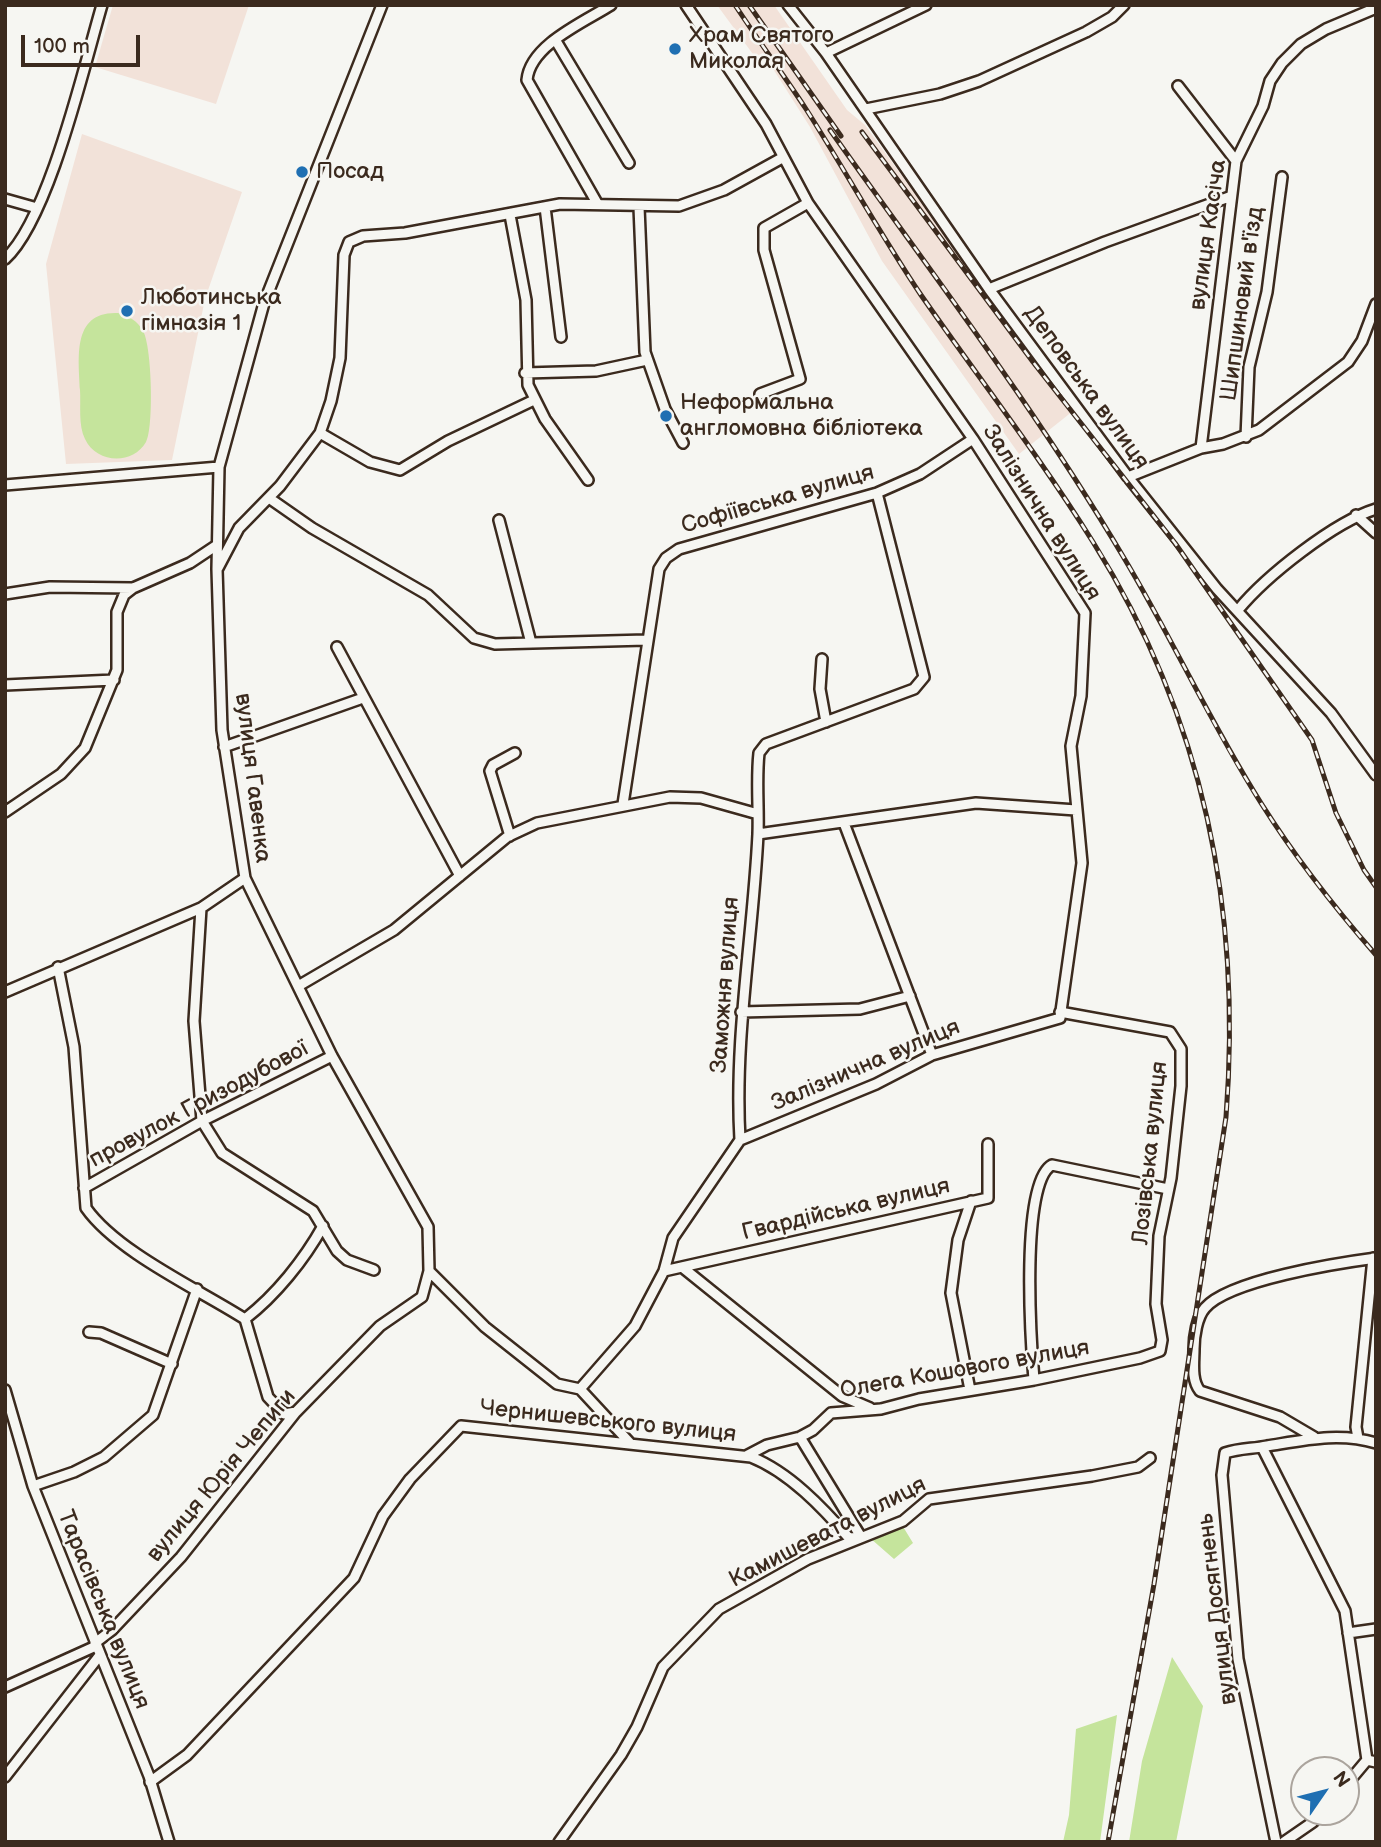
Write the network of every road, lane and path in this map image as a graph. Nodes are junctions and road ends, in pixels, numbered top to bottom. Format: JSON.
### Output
{"nodes":[{"id":1,"x":102,"y":5,"type":"edge"},
{"id":2,"x":382,"y":5,"type":"edge"},
{"id":3,"x":611,"y":5,"type":"edge"},
{"id":4,"x":686,"y":5,"type":"edge"},
{"id":5,"x":788,"y":5,"type":"edge"},
{"id":6,"x":926,"y":5,"type":"edge"},
{"id":7,"x":1107,"y":5,"type":"edge"},
{"id":8,"x":1124,"y":5,"type":"edge"},
{"id":9,"x":1376,"y":8,"type":"edge"},
{"id":10,"x":1112,"y":17,"type":"junction"},
{"id":11,"x":556,"y":41,"type":"junction"},
{"id":12,"x":826,"y":53,"type":"junction"},
{"id":13,"x":1178,"y":86,"type":"dead end"},
{"id":14,"x":866,"y":109,"type":"junction"},
{"id":15,"x":782,"y":158,"type":"junction"},
{"id":16,"x":1236,"y":161,"type":"junction"},
{"id":17,"x":629,"y":163,"type":"dead end"},
{"id":18,"x":1282,"y":177,"type":"dead end"},
{"id":19,"x":1229,"y":197,"type":"junction"},
{"id":20,"x":5,"y":200,"type":"edge"},
{"id":21,"x":597,"y":203,"type":"junction"},
{"id":22,"x":808,"y":203,"type":"junction"},
{"id":23,"x":545,"y":207,"type":"junction"},
{"id":24,"x":639,"y":207,"type":"junction"},
{"id":25,"x":37,"y":208,"type":"junction"},
{"id":26,"x":510,"y":215,"type":"junction"},
{"id":27,"x":5,"y":259,"type":"edge"},
{"id":28,"x":989,"y":289,"type":"junction"},
{"id":29,"x":1376,"y":304,"type":"edge"},
{"id":30,"x":561,"y":337,"type":"dead end"},
{"id":31,"x":647,"y":360,"type":"junction"},
{"id":32,"x":525,"y":373,"type":"junction"},
{"id":33,"x":760,"y":394,"type":"dead end"},
{"id":34,"x":534,"y":400,"type":"junction"},
{"id":35,"x":320,"y":433,"type":"junction"},
{"id":36,"x":1246,"y":437,"type":"junction"},
{"id":37,"x":973,"y":439,"type":"junction"},
{"id":38,"x":683,"y":443,"type":"dead end"},
{"id":39,"x":1201,"y":448,"type":"junction"},
{"id":40,"x":219,"y":467,"type":"junction"},
{"id":41,"x":1128,"y":477,"type":"junction"},
{"id":42,"x":588,"y":480,"type":"dead end"},
{"id":43,"x":5,"y":485,"type":"edge"},
{"id":44,"x":877,"y":493,"type":"junction"},
{"id":45,"x":269,"y":498,"type":"junction"},
{"id":46,"x":1376,"y":509,"type":"edge"},
{"id":47,"x":218,"y":515,"type":"junction"},
{"id":48,"x":1356,"y":515,"type":"junction"},
{"id":49,"x":499,"y":520,"type":"dead end"},
{"id":50,"x":239,"y":528,"type":"junction"},
{"id":51,"x":1376,"y":533,"type":"edge"},
{"id":52,"x":217,"y":545,"type":"junction"},
{"id":53,"x":217,"y":569,"type":"junction"},
{"id":54,"x":133,"y":588,"type":"junction"},
{"id":55,"x":5,"y":594,"type":"edge"},
{"id":56,"x":1238,"y":610,"type":"junction"},
{"id":57,"x":646,"y":640,"type":"junction"},
{"id":58,"x":531,"y":643,"type":"junction"},
{"id":59,"x":337,"y":647,"type":"dead end"},
{"id":60,"x":822,"y":659,"type":"dead end"},
{"id":61,"x":114,"y":680,"type":"junction"},
{"id":62,"x":5,"y":685,"type":"edge"},
{"id":63,"x":363,"y":698,"type":"junction"},
{"id":64,"x":826,"y":722,"type":"junction"},
{"id":65,"x":224,"y":747,"type":"junction"},
{"id":66,"x":515,"y":753,"type":"dead end"},
{"id":67,"x":1376,"y":775,"type":"edge"},
{"id":68,"x":623,"y":804,"type":"junction"},
{"id":69,"x":1076,"y":810,"type":"junction"},
{"id":70,"x":5,"y":812,"type":"edge"},
{"id":71,"x":758,"y":814,"type":"junction"},
{"id":72,"x":844,"y":823,"type":"junction"},
{"id":73,"x":758,"y":834,"type":"junction"},
{"id":74,"x":510,"y":836,"type":"junction"},
{"id":75,"x":460,"y":877,"type":"junction"},
{"id":76,"x":244,"y":878,"type":"junction"},
{"id":77,"x":201,"y":908,"type":"junction"},
{"id":78,"x":58,"y":967,"type":"junction"},
{"id":79,"x":300,"y":985,"type":"junction"},
{"id":80,"x":5,"y":992,"type":"edge"},
{"id":81,"x":910,"y":996,"type":"junction"},
{"id":82,"x":741,"y":1012,"type":"junction"},
{"id":83,"x":1060,"y":1012,"type":"junction"},
{"id":84,"x":932,"y":1055,"type":"junction"},
{"id":85,"x":332,"y":1056,"type":"junction"},
{"id":86,"x":202,"y":1121,"type":"junction"},
{"id":87,"x":740,"y":1140,"type":"junction"},
{"id":88,"x":988,"y":1144,"type":"dead end"},
{"id":89,"x":84,"y":1188,"type":"junction"},
{"id":90,"x":1168,"y":1189,"type":"junction"},
{"id":91,"x":971,"y":1202,"type":"junction"},
{"id":92,"x":323,"y":1226,"type":"junction"},
{"id":93,"x":1374,"y":1258,"type":"edge"},
{"id":94,"x":681,"y":1267,"type":"junction"},
{"id":95,"x":374,"y":1270,"type":"dead end"},
{"id":96,"x":664,"y":1271,"type":"junction"},
{"id":97,"x":429,"y":1272,"type":"junction"},
{"id":98,"x":197,"y":1289,"type":"junction"},
{"id":99,"x":245,"y":1319,"type":"junction"},
{"id":100,"x":89,"y":1332,"type":"dead end"},
{"id":101,"x":1160,"y":1351,"type":"joint"},
{"id":102,"x":172,"y":1364,"type":"junction"},
{"id":103,"x":1034,"y":1380,"type":"junction"},
{"id":104,"x":580,"y":1388,"type":"junction"},
{"id":105,"x":5,"y":1390,"type":"edge"},
{"id":106,"x":970,"y":1390,"type":"junction"},
{"id":107,"x":872,"y":1409,"type":"junction"},
{"id":108,"x":296,"y":1412,"type":"junction"},
{"id":109,"x":800,"y":1437,"type":"junction"},
{"id":110,"x":1314,"y":1437,"type":"junction"},
{"id":111,"x":1358,"y":1438,"type":"junction"},
{"id":112,"x":629,"y":1443,"type":"junction"},
{"id":113,"x":1376,"y":1443,"type":"edge"},
{"id":114,"x":1262,"y":1447,"type":"junction"},
{"id":115,"x":745,"y":1456,"type":"junction"},
{"id":116,"x":1150,"y":1458,"type":"dead end"},
{"id":117,"x":33,"y":1486,"type":"junction"},
{"id":118,"x":861,"y":1537,"type":"junction"},
{"id":119,"x":1376,"y":1629,"type":"edge"},
{"id":120,"x":1348,"y":1633,"type":"junction"},
{"id":121,"x":97,"y":1648,"type":"junction"},
{"id":122,"x":5,"y":1687,"type":"edge"},
{"id":123,"x":1372,"y":1761,"type":"edge"},
{"id":124,"x":5,"y":1777,"type":"edge"},
{"id":125,"x":150,"y":1782,"type":"junction"},
{"id":126,"x":1307,"y":1826,"type":"edge"},
{"id":127,"x":169,"y":1842,"type":"edge"},
{"id":128,"x":559,"y":1842,"type":"edge"},
{"id":129,"x":1276,"y":1842,"type":"edge"},
{"id":130,"x":1284,"y":1842,"type":"edge"}],
"edges":[{"from":1,"to":25,"type":"street"},
{"from":2,"to":40,"type":"street","name":"вулиця Гавенка"},
{"from":3,"to":11,"type":"street"},
{"from":4,"to":15,"type":"street","name":"Залізнична вулиця"},
{"from":5,"to":12,"type":"street","name":"Деповська вулиця"},
{"from":6,"to":12,"type":"street"},
{"from":7,"to":10,"type":"street"},
{"from":8,"to":10,"type":"street"},
{"from":9,"to":16,"type":"street","name":"вулиця Касіча"},
{"from":10,"to":14,"type":"street"},
{"from":11,"to":17,"type":"street"},
{"from":11,"to":21,"type":"street"},
{"from":12,"to":14,"type":"street","name":"Деповська вулиця"},
{"from":13,"to":16,"type":"street"},
{"from":14,"to":28,"type":"street","name":"Деповська вулиця"},
{"from":15,"to":22,"type":"street","name":"Залізнична вулиця"},
{"from":15,"to":24,"type":"street"},
{"from":16,"to":19,"type":"street","name":"вулиця Касіча"},
{"from":18,"to":36,"type":"street","name":"Шипшиновий в'їзд"},
{"from":19,"to":28,"type":"street"},
{"from":19,"to":39,"type":"street","name":"вулиця Касіча"},
{"from":20,"to":25,"type":"street"},
{"from":21,"to":23,"type":"street"},
{"from":21,"to":24,"type":"street"},
{"from":22,"to":33,"type":"street"},
{"from":22,"to":37,"type":"street","name":"Залізнична вулиця"},
{"from":23,"to":26,"type":"street"},
{"from":23,"to":30,"type":"street"},
{"from":24,"to":31,"type":"street"},
{"from":25,"to":27,"type":"street"},
{"from":26,"to":32,"type":"street"},
{"from":26,"to":35,"type":"street"},
{"from":28,"to":41,"type":"street","name":"Деповська вулиця"},
{"from":29,"to":36,"type":"street"},
{"from":31,"to":32,"type":"street"},
{"from":31,"to":38,"type":"street"},
{"from":32,"to":34,"type":"street"},
{"from":34,"to":35,"type":"street"},
{"from":34,"to":42,"type":"street"},
{"from":35,"to":45,"type":"street"},
{"from":36,"to":39,"type":"street"},
{"from":37,"to":44,"type":"street","name":"Софіївська вулиця"},
{"from":37,"to":69,"type":"street","name":"Залізнична вулиця"},
{"from":39,"to":41,"type":"street"},
{"from":40,"to":43,"type":"street"},
{"from":40,"to":47,"type":"street","name":"вулиця Гавенка"},
{"from":41,"to":56,"type":"street","name":"Деповська вулиця"},
{"from":44,"to":57,"type":"street","name":"Софіївська вулиця"},
{"from":44,"to":64,"type":"street"},
{"from":45,"to":50,"type":"street"},
{"from":45,"to":58,"type":"street"},
{"from":46,"to":48,"type":"street"},
{"from":47,"to":50,"type":"street"},
{"from":47,"to":52,"type":"street","name":"вулиця Гавенка"},
{"from":48,"to":51,"type":"street"},
{"from":48,"to":56,"type":"street"},
{"from":49,"to":58,"type":"street"},
{"from":50,"to":53,"type":"street"},
{"from":52,"to":53,"type":"street","name":"вулиця Гавенка"},
{"from":52,"to":54,"type":"street"},
{"from":53,"to":65,"type":"street","name":"вулиця Гавенка"},
{"from":54,"to":55,"type":"street"},
{"from":54,"to":61,"type":"street"},
{"from":56,"to":67,"type":"street","name":"Деповська вулиця"},
{"from":57,"to":58,"type":"street"},
{"from":57,"to":68,"type":"street","name":"Софіївська вулиця"},
{"from":59,"to":63,"type":"street"},
{"from":60,"to":64,"type":"street"},
{"from":61,"to":62,"type":"street"},
{"from":61,"to":70,"type":"street"},
{"from":63,"to":65,"type":"street"},
{"from":63,"to":75,"type":"street"},
{"from":64,"to":71,"type":"street","name":"Заможня вулиця"},
{"from":65,"to":76,"type":"street","name":"вулиця Гавенка"},
{"from":66,"to":74,"type":"street"},
{"from":68,"to":71,"type":"street"},
{"from":68,"to":74,"type":"street"},
{"from":69,"to":72,"type":"street"},
{"from":69,"to":83,"type":"street","name":"Залізнична вулиця"},
{"from":71,"to":73,"type":"street","name":"Заможня вулиця"},
{"from":72,"to":73,"type":"street"},
{"from":72,"to":81,"type":"street"},
{"from":73,"to":82,"type":"street","name":"Заможня вулиця"},
{"from":74,"to":75,"type":"street"},
{"from":75,"to":79,"type":"street"},
{"from":76,"to":77,"type":"street"},
{"from":76,"to":79,"type":"street","name":"вулиця Гавенка"},
{"from":77,"to":78,"type":"street"},
{"from":77,"to":86,"type":"street"},
{"from":78,"to":80,"type":"street"},
{"from":78,"to":89,"type":"street"},
{"from":79,"to":85,"type":"street","name":"вулиця Гавенка"},
{"from":81,"to":82,"type":"street"},
{"from":81,"to":84,"type":"street"},
{"from":82,"to":87,"type":"street","name":"Заможня вулиця"},
{"from":83,"to":84,"type":"street","name":"Залізнична вулиця"},
{"from":83,"to":90,"type":"street","name":"Лозівська вулиця"},
{"from":84,"to":87,"type":"street","name":"Залізнична вулиця"},
{"from":85,"to":86,"type":"street","name":"провулок Гризодубової"},
{"from":85,"to":97,"type":"street","name":"вулиця Гавенка"},
{"from":86,"to":89,"type":"street","name":"провулок Гризодубової"},
{"from":86,"to":92,"type":"street"},
{"from":87,"to":96,"type":"street"},
{"from":88,"to":91,"type":"street"},
{"from":89,"to":98,"type":"street"},
{"from":90,"to":101,"type":"street","name":"Лозівська вулиця"},
{"from":90,"to":103,"type":"street"},
{"from":91,"to":94,"type":"street","name":"Гвардійська вулиця"},
{"from":91,"to":106,"type":"street","name":"Гвардійська вулиця"},
{"from":92,"to":95,"type":"street"},
{"from":92,"to":99,"type":"street"},
{"from":93,"to":110,"type":"street"},
{"from":93,"to":111,"type":"street"},
{"from":94,"to":96,"type":"street","name":"Гвардійська вулиця"},
{"from":94,"to":107,"type":"street"},
{"from":96,"to":104,"type":"street"},
{"from":97,"to":104,"type":"street"},
{"from":97,"to":108,"type":"street","name":"вулиця Юрія Чепиги"},
{"from":98,"to":99,"type":"street"},
{"from":98,"to":102,"type":"street"},
{"from":99,"to":108,"type":"street"},
{"from":100,"to":102,"type":"street"},
{"from":101,"to":103,"type":"street","name":"Олега Кошового вулиця"},
{"from":102,"to":117,"type":"street"},
{"from":103,"to":106,"type":"street","name":"Олега Кошового вулиця"},
{"from":104,"to":112,"type":"street"},
{"from":105,"to":117,"type":"street","name":"Тарасівська вулиця"},
{"from":106,"to":107,"type":"street","name":"Олега Кошового вулиця"},
{"from":107,"to":109,"type":"street","name":"Олега Кошового вулиця"},
{"from":108,"to":121,"type":"street","name":"вулиця Юрія Чепиги"},
{"from":109,"to":115,"type":"street","name":"Олега Кошового вулиця"},
{"from":109,"to":118,"type":"street"},
{"from":110,"to":111,"type":"street"},
{"from":110,"to":114,"type":"street"},
{"from":111,"to":113,"type":"street"},
{"from":112,"to":115,"type":"street","name":"Чернишевського вулиця"},
{"from":112,"to":125,"type":"street","name":"Чернишевського вулиця"},
{"from":114,"to":120,"type":"street"},
{"from":114,"to":129,"type":"street","name":"вулиця Досягнень"},
{"from":115,"to":118,"type":"street","name":"Чернишевського вулиця"},
{"from":116,"to":118,"type":"street","name":"Камишевата вулиця"},
{"from":117,"to":121,"type":"street","name":"Тарасівська вулиця"},
{"from":118,"to":128,"type":"street","name":"Камишевата вулиця"},
{"from":119,"to":120,"type":"street"},
{"from":120,"to":123,"type":"street"},
{"from":121,"to":122,"type":"street"},
{"from":121,"to":124,"type":"street","name":"вулиця Юрія Чепиги"},
{"from":121,"to":125,"type":"street","name":"Тарасівська вулиця"},
{"from":125,"to":127,"type":"street","name":"Тарасівська вулиця"},
{"from":126,"to":130,"type":"street"}]}
